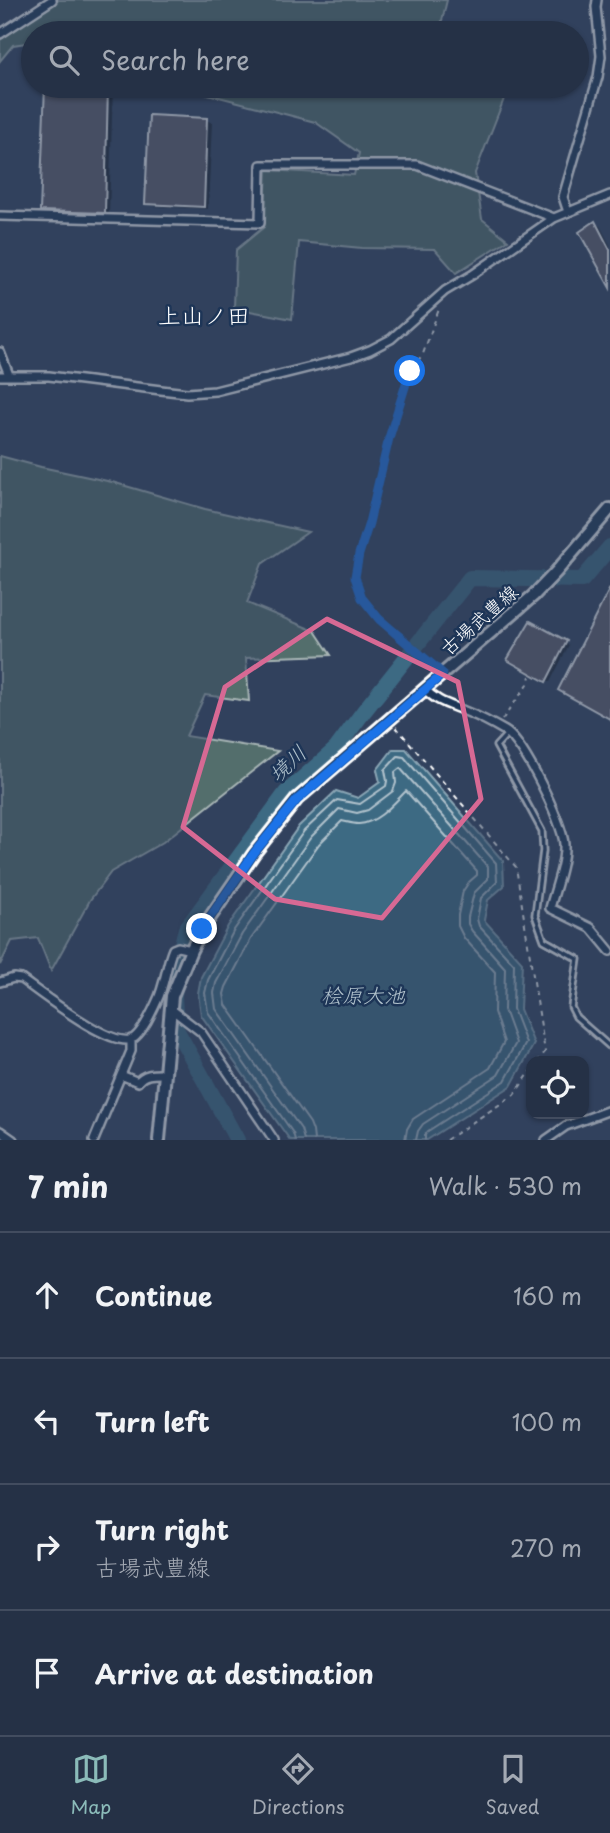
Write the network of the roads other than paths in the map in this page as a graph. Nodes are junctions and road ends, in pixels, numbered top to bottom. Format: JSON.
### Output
{"nodes":[{"id":1,"x":52,"y":0,"type":"edge"},
{"id":2,"x":597,"y":0,"type":"edge"},
{"id":3,"x":0,"y":34,"type":"edge"},
{"id":4,"x":610,"y":195,"type":"edge"},
{"id":5,"x":568,"y":212,"type":"junction"},
{"id":6,"x":0,"y":216,"type":"edge"},
{"id":7,"x":554,"y":218,"type":"junction"},
{"id":8,"x":0,"y":352,"type":"edge"},
{"id":9,"x":4,"y":376,"type":"edge"},
{"id":10,"x":610,"y":509,"type":"edge"},
{"id":11,"x":425,"y":689,"type":"junction"},
{"id":12,"x":509,"y":733,"type":"junction"},
{"id":13,"x":191,"y":950,"type":"junction"},
{"id":14,"x":610,"y":951,"type":"edge"},
{"id":15,"x":0,"y":982,"type":"edge"},
{"id":16,"x":171,"y":1009,"type":"junction"},
{"id":17,"x":131,"y":1039,"type":"junction"},
{"id":18,"x":610,"y":1047,"type":"edge"},
{"id":19,"x":165,"y":1074,"type":"junction"},
{"id":20,"x":121,"y":1075,"type":"junction"},
{"id":21,"x":610,"y":1110,"type":"edge"},
{"id":22,"x":0,"y":1131,"type":"edge"},
{"id":23,"x":13,"y":1140,"type":"edge"},
{"id":24,"x":94,"y":1140,"type":"edge"},
{"id":25,"x":159,"y":1140,"type":"edge"},
{"id":26,"x":274,"y":1140,"type":"edge"},
{"id":27,"x":546,"y":1140,"type":"edge"}],
"edges":[{"from":1,"to":3,"type":"street"},
{"from":2,"to":5,"type":"street"},
{"from":4,"to":5,"type":"street"},
{"from":5,"to":7,"type":"street"},
{"from":6,"to":7,"type":"street"},
{"from":7,"to":9,"type":"street"},
{"from":8,"to":9,"type":"street"},
{"from":10,"to":11,"type":"main road","name":"古場武豊線"},
{"from":11,"to":12,"type":"street"},
{"from":11,"to":13,"type":"main road","name":"古場武豊線"},
{"from":12,"to":14,"type":"street"},
{"from":12,"to":18,"type":"lane"},
{"from":13,"to":16,"type":"main road","name":"古場武豊線"},
{"from":13,"to":17,"type":"street"},
{"from":15,"to":17,"type":"street"},
{"from":16,"to":19,"type":"main road","name":"古場武豊線"},
{"from":16,"to":26,"type":"street"},
{"from":17,"to":20,"type":"street"},
{"from":19,"to":20,"type":"street"},
{"from":19,"to":25,"type":"main road","name":"古場武豊線"},
{"from":20,"to":24,"type":"street"},
{"from":21,"to":27,"type":"street"},
{"from":22,"to":23,"type":"street"}]}
